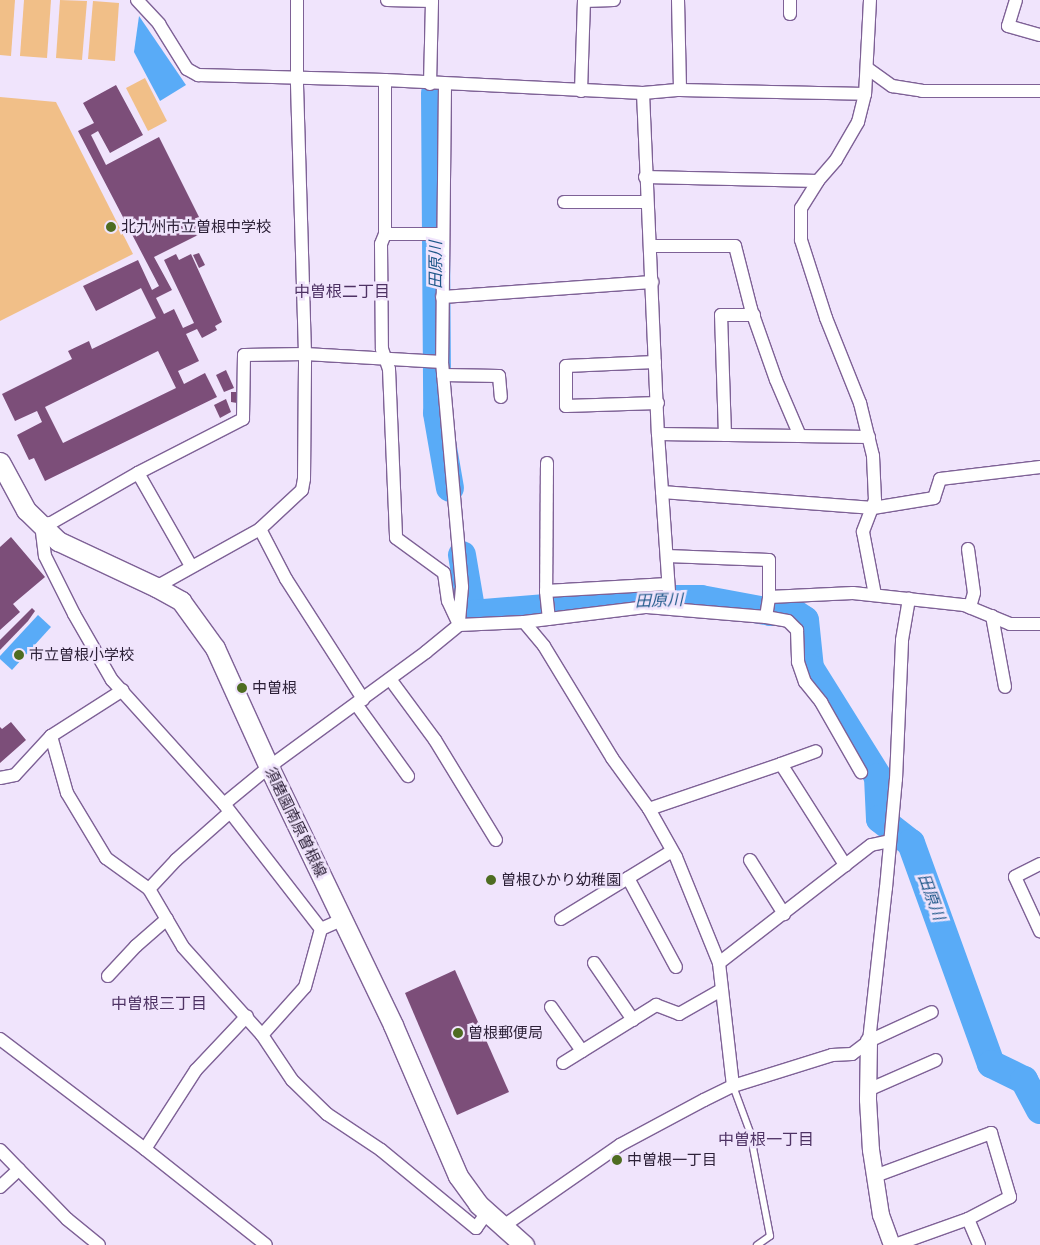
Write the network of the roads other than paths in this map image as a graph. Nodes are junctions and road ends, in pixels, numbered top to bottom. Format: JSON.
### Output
{"nodes":[{"id":1,"x":138,"y":0,"type":"edge"},
{"id":2,"x":297,"y":0,"type":"edge"},
{"id":3,"x":387,"y":0,"type":"edge"},
{"id":4,"x":432,"y":0,"type":"edge"},
{"id":5,"x":614,"y":0,"type":"edge"},
{"id":6,"x":678,"y":0,"type":"edge"},
{"id":7,"x":790,"y":0,"type":"edge"},
{"id":8,"x":870,"y":0,"type":"edge"},
{"id":9,"x":1016,"y":0,"type":"edge"},
{"id":10,"x":790,"y":14,"type":"dead end"},
{"id":11,"x":1040,"y":35,"type":"edge"},
{"id":12,"x":867,"y":68,"type":"junction"},
{"id":13,"x":297,"y":77,"type":"junction"},
{"id":14,"x":386,"y":80,"type":"junction"},
{"id":15,"x":430,"y":84,"type":"junction"},
{"id":16,"x":445,"y":85,"type":"junction"},
{"id":17,"x":680,"y":90,"type":"junction"},
{"id":18,"x":581,"y":91,"type":"junction"},
{"id":19,"x":1040,"y":91,"type":"edge"},
{"id":20,"x":643,"y":93,"type":"junction"},
{"id":21,"x":865,"y":94,"type":"junction"},
{"id":22,"x":645,"y":177,"type":"junction"},
{"id":23,"x":818,"y":181,"type":"junction"},
{"id":24,"x":564,"y":202,"type":"dead end"},
{"id":25,"x":647,"y":202,"type":"junction"},
{"id":26,"x":385,"y":234,"type":"junction"},
{"id":27,"x":443,"y":234,"type":"junction"},
{"id":28,"x":650,"y":246,"type":"junction"},
{"id":29,"x":652,"y":282,"type":"junction"},
{"id":30,"x":442,"y":297,"type":"junction"},
{"id":31,"x":754,"y":315,"type":"junction"},
{"id":32,"x":306,"y":354,"type":"junction"},
{"id":33,"x":384,"y":357,"type":"junction"},
{"id":34,"x":655,"y":362,"type":"junction"},
{"id":35,"x":443,"y":369,"type":"junction"},
{"id":36,"x":501,"y":397,"type":"dead end"},
{"id":37,"x":658,"y":403,"type":"junction"},
{"id":38,"x":658,"y":434,"type":"junction"},
{"id":39,"x":725,"y":435,"type":"junction"},
{"id":40,"x":800,"y":436,"type":"junction"},
{"id":41,"x":869,"y":437,"type":"junction"},
{"id":42,"x":0,"y":462,"type":"edge"},
{"id":43,"x":547,"y":463,"type":"dead end"},
{"id":44,"x":1040,"y":467,"type":"edge"},
{"id":45,"x":138,"y":473,"type":"junction"},
{"id":46,"x":662,"y":492,"type":"junction"},
{"id":47,"x":873,"y":508,"type":"junction"},
{"id":48,"x":41,"y":524,"type":"junction"},
{"id":49,"x":260,"y":529,"type":"junction"},
{"id":50,"x":968,"y":549,"type":"dead end"},
{"id":51,"x":667,"y":556,"type":"junction"},
{"id":52,"x":191,"y":566,"type":"junction"},
{"id":53,"x":668,"y":584,"type":"junction"},
{"id":54,"x":156,"y":587,"type":"junction"},
{"id":55,"x":546,"y":591,"type":"junction"},
{"id":56,"x":874,"y":595,"type":"junction"},
{"id":57,"x":769,"y":597,"type":"junction"},
{"id":58,"x":909,"y":598,"type":"junction"},
{"id":59,"x":670,"y":607,"type":"junction"},
{"id":60,"x":970,"y":607,"type":"junction"},
{"id":61,"x":992,"y":616,"type":"junction"},
{"id":62,"x":766,"y":617,"type":"junction"},
{"id":63,"x":549,"y":619,"type":"junction"},
{"id":64,"x":524,"y":622,"type":"junction"},
{"id":65,"x":1040,"y":624,"type":"edge"},
{"id":66,"x":459,"y":625,"type":"junction"},
{"id":67,"x":390,"y":679,"type":"junction"},
{"id":68,"x":1005,"y":687,"type":"dead end"},
{"id":69,"x":123,"y":690,"type":"junction"},
{"id":70,"x":359,"y":702,"type":"junction"},
{"id":71,"x":51,"y":736,"type":"junction"},
{"id":72,"x":816,"y":752,"type":"dead end"},
{"id":73,"x":781,"y":764,"type":"junction"},
{"id":74,"x":269,"y":768,"type":"junction"},
{"id":75,"x":861,"y":772,"type":"dead end"},
{"id":76,"x":408,"y":776,"type":"dead end"},
{"id":77,"x":0,"y":778,"type":"edge"},
{"id":78,"x":227,"y":808,"type":"junction"},
{"id":79,"x":648,"y":809,"type":"junction"},
{"id":80,"x":496,"y":840,"type":"dead end"},
{"id":81,"x":890,"y":841,"type":"junction"},
{"id":82,"x":672,"y":851,"type":"junction"},
{"id":83,"x":750,"y":860,"type":"dead end"},
{"id":84,"x":1040,"y":864,"type":"edge"},
{"id":85,"x":845,"y":865,"type":"junction"},
{"id":86,"x":628,"y":878,"type":"junction"},
{"id":87,"x":150,"y":889,"type":"junction"},
{"id":88,"x":784,"y":914,"type":"junction"},
{"id":89,"x":167,"y":919,"type":"junction"},
{"id":90,"x":343,"y":919,"type":"junction"},
{"id":91,"x":561,"y":919,"type":"dead end"},
{"id":92,"x":321,"y":928,"type":"junction"},
{"id":93,"x":1040,"y":931,"type":"edge"},
{"id":94,"x":594,"y":963,"type":"dead end"},
{"id":95,"x":719,"y":963,"type":"junction"},
{"id":96,"x":676,"y":967,"type":"dead end"},
{"id":97,"x":108,"y":976,"type":"dead end"},
{"id":98,"x":721,"y":990,"type":"junction"},
{"id":99,"x":551,"y":1007,"type":"dead end"},
{"id":100,"x":932,"y":1012,"type":"dead end"},
{"id":101,"x":247,"y":1016,"type":"junction"},
{"id":102,"x":633,"y":1020,"type":"junction"},
{"id":103,"x":262,"y":1035,"type":"junction"},
{"id":104,"x":0,"y":1039,"type":"edge"},
{"id":105,"x":869,"y":1041,"type":"junction"},
{"id":106,"x":582,"y":1051,"type":"junction"},
{"id":107,"x":936,"y":1060,"type":"dead end"},
{"id":108,"x":563,"y":1063,"type":"dead end"},
{"id":109,"x":733,"y":1086,"type":"junction"},
{"id":110,"x":868,"y":1090,"type":"junction"},
{"id":111,"x":145,"y":1149,"type":"junction"},
{"id":112,"x":0,"y":1150,"type":"edge"},
{"id":113,"x":18,"y":1169,"type":"junction"},
{"id":114,"x":875,"y":1176,"type":"junction"},
{"id":115,"x":0,"y":1187,"type":"edge"},
{"id":116,"x":487,"y":1212,"type":"junction"},
{"id":117,"x":968,"y":1219,"type":"junction"},
{"id":118,"x":502,"y":1226,"type":"junction"},
{"id":119,"x":262,"y":1244,"type":"edge"},
{"id":120,"x":99,"y":1245,"type":"edge"},
{"id":121,"x":524,"y":1245,"type":"edge"},
{"id":122,"x":757,"y":1245,"type":"edge"},
{"id":123,"x":893,"y":1245,"type":"edge"},
{"id":124,"x":979,"y":1245,"type":"edge"}],
"edges":[{"from":1,"to":13,"type":"street"},
{"from":2,"to":13,"type":"street"},
{"from":3,"to":4,"type":"street"},
{"from":4,"to":15,"type":"street"},
{"from":5,"to":18,"type":"street"},
{"from":6,"to":17,"type":"street"},
{"from":7,"to":10,"type":"street"},
{"from":8,"to":12,"type":"street"},
{"from":9,"to":11,"type":"street"},
{"from":12,"to":19,"type":"street"},
{"from":12,"to":21,"type":"street"},
{"from":13,"to":14,"type":"street"},
{"from":13,"to":32,"type":"street"},
{"from":14,"to":15,"type":"street"},
{"from":14,"to":26,"type":"street"},
{"from":15,"to":16,"type":"street"},
{"from":16,"to":18,"type":"street"},
{"from":16,"to":27,"type":"street"},
{"from":17,"to":20,"type":"street"},
{"from":17,"to":21,"type":"street"},
{"from":18,"to":20,"type":"street"},
{"from":20,"to":22,"type":"street"},
{"from":21,"to":23,"type":"street"},
{"from":22,"to":23,"type":"street"},
{"from":22,"to":25,"type":"street"},
{"from":23,"to":41,"type":"street"},
{"from":24,"to":25,"type":"street"},
{"from":25,"to":28,"type":"street"},
{"from":26,"to":27,"type":"street"},
{"from":26,"to":33,"type":"street"},
{"from":27,"to":30,"type":"street"},
{"from":28,"to":29,"type":"street"},
{"from":28,"to":31,"type":"street"},
{"from":29,"to":30,"type":"street"},
{"from":29,"to":34,"type":"street"},
{"from":30,"to":35,"type":"street"},
{"from":31,"to":39,"type":"street"},
{"from":31,"to":40,"type":"street"},
{"from":32,"to":33,"type":"street"},
{"from":32,"to":45,"type":"street"},
{"from":32,"to":49,"type":"street"},
{"from":33,"to":35,"type":"street"},
{"from":33,"to":66,"type":"street"},
{"from":34,"to":37,"type":"street"},
{"from":34,"to":37,"type":"street"},
{"from":35,"to":36,"type":"street"},
{"from":35,"to":66,"type":"street"},
{"from":37,"to":38,"type":"street"},
{"from":38,"to":39,"type":"street"},
{"from":38,"to":46,"type":"street"},
{"from":39,"to":40,"type":"street"},
{"from":40,"to":41,"type":"street"},
{"from":41,"to":47,"type":"street"},
{"from":42,"to":48,"type":"main road","name":"須磨園南原曽根線"},
{"from":43,"to":55,"type":"street"},
{"from":44,"to":47,"type":"street"},
{"from":45,"to":48,"type":"street"},
{"from":45,"to":52,"type":"street"},
{"from":46,"to":47,"type":"street"},
{"from":46,"to":51,"type":"street"},
{"from":47,"to":56,"type":"street"},
{"from":48,"to":54,"type":"main road","name":"須磨園南原曽根線"},
{"from":48,"to":69,"type":"street"},
{"from":49,"to":52,"type":"street"},
{"from":49,"to":70,"type":"street"},
{"from":50,"to":60,"type":"street"},
{"from":51,"to":53,"type":"street"},
{"from":51,"to":57,"type":"street"},
{"from":52,"to":54,"type":"street"},
{"from":53,"to":55,"type":"street"},
{"from":53,"to":59,"type":"street"},
{"from":54,"to":74,"type":"main road","name":"須磨園南原曽根線"},
{"from":55,"to":63,"type":"street"},
{"from":56,"to":57,"type":"street"},
{"from":56,"to":58,"type":"street"},
{"from":57,"to":62,"type":"street"},
{"from":58,"to":60,"type":"street"},
{"from":58,"to":81,"type":"street"},
{"from":59,"to":62,"type":"street"},
{"from":59,"to":63,"type":"street"},
{"from":60,"to":61,"type":"street"},
{"from":61,"to":65,"type":"street"},
{"from":61,"to":68,"type":"street"},
{"from":62,"to":75,"type":"street"},
{"from":63,"to":64,"type":"street"},
{"from":64,"to":66,"type":"street"},
{"from":64,"to":79,"type":"street"},
{"from":66,"to":67,"type":"street"},
{"from":67,"to":70,"type":"street"},
{"from":67,"to":80,"type":"street"},
{"from":69,"to":71,"type":"street"},
{"from":69,"to":78,"type":"street"},
{"from":70,"to":74,"type":"street"},
{"from":70,"to":76,"type":"street"},
{"from":71,"to":77,"type":"street"},
{"from":71,"to":87,"type":"street"},
{"from":72,"to":73,"type":"street"},
{"from":73,"to":79,"type":"street"},
{"from":73,"to":85,"type":"street"},
{"from":74,"to":78,"type":"street"},
{"from":74,"to":90,"type":"main road","name":"須磨園南原曽根線"},
{"from":78,"to":87,"type":"street"},
{"from":78,"to":92,"type":"street"},
{"from":79,"to":82,"type":"street"},
{"from":81,"to":85,"type":"street"},
{"from":81,"to":105,"type":"street"},
{"from":82,"to":86,"type":"street"},
{"from":82,"to":95,"type":"street"},
{"from":83,"to":88,"type":"street"},
{"from":84,"to":93,"type":"street"},
{"from":85,"to":88,"type":"street"},
{"from":86,"to":91,"type":"street"},
{"from":86,"to":96,"type":"street"},
{"from":87,"to":89,"type":"street"},
{"from":88,"to":95,"type":"street"},
{"from":89,"to":97,"type":"street"},
{"from":89,"to":101,"type":"street"},
{"from":90,"to":92,"type":"street"},
{"from":90,"to":116,"type":"main road","name":"須磨園南原曽根線"},
{"from":92,"to":103,"type":"street"},
{"from":94,"to":102,"type":"street"},
{"from":95,"to":98,"type":"street"},
{"from":98,"to":102,"type":"street"},
{"from":98,"to":109,"type":"street"},
{"from":99,"to":106,"type":"street"},
{"from":100,"to":105,"type":"street"},
{"from":101,"to":103,"type":"street"},
{"from":101,"to":111,"type":"street"},
{"from":102,"to":106,"type":"street"},
{"from":103,"to":116,"type":"street"},
{"from":104,"to":111,"type":"street"},
{"from":105,"to":109,"type":"street"},
{"from":105,"to":110,"type":"street"},
{"from":106,"to":108,"type":"street"},
{"from":107,"to":110,"type":"street"},
{"from":109,"to":118,"type":"street"},
{"from":109,"to":122,"type":"lane"},
{"from":110,"to":114,"type":"street"},
{"from":111,"to":119,"type":"street"},
{"from":112,"to":113,"type":"street"},
{"from":113,"to":115,"type":"street"},
{"from":113,"to":120,"type":"street"},
{"from":114,"to":117,"type":"street"},
{"from":114,"to":123,"type":"street"},
{"from":116,"to":118,"type":"main road","name":"須磨園南原曽根線"},
{"from":117,"to":123,"type":"street"},
{"from":117,"to":124,"type":"street"},
{"from":118,"to":121,"type":"main road","name":"須磨園南原曽根線"}]}
